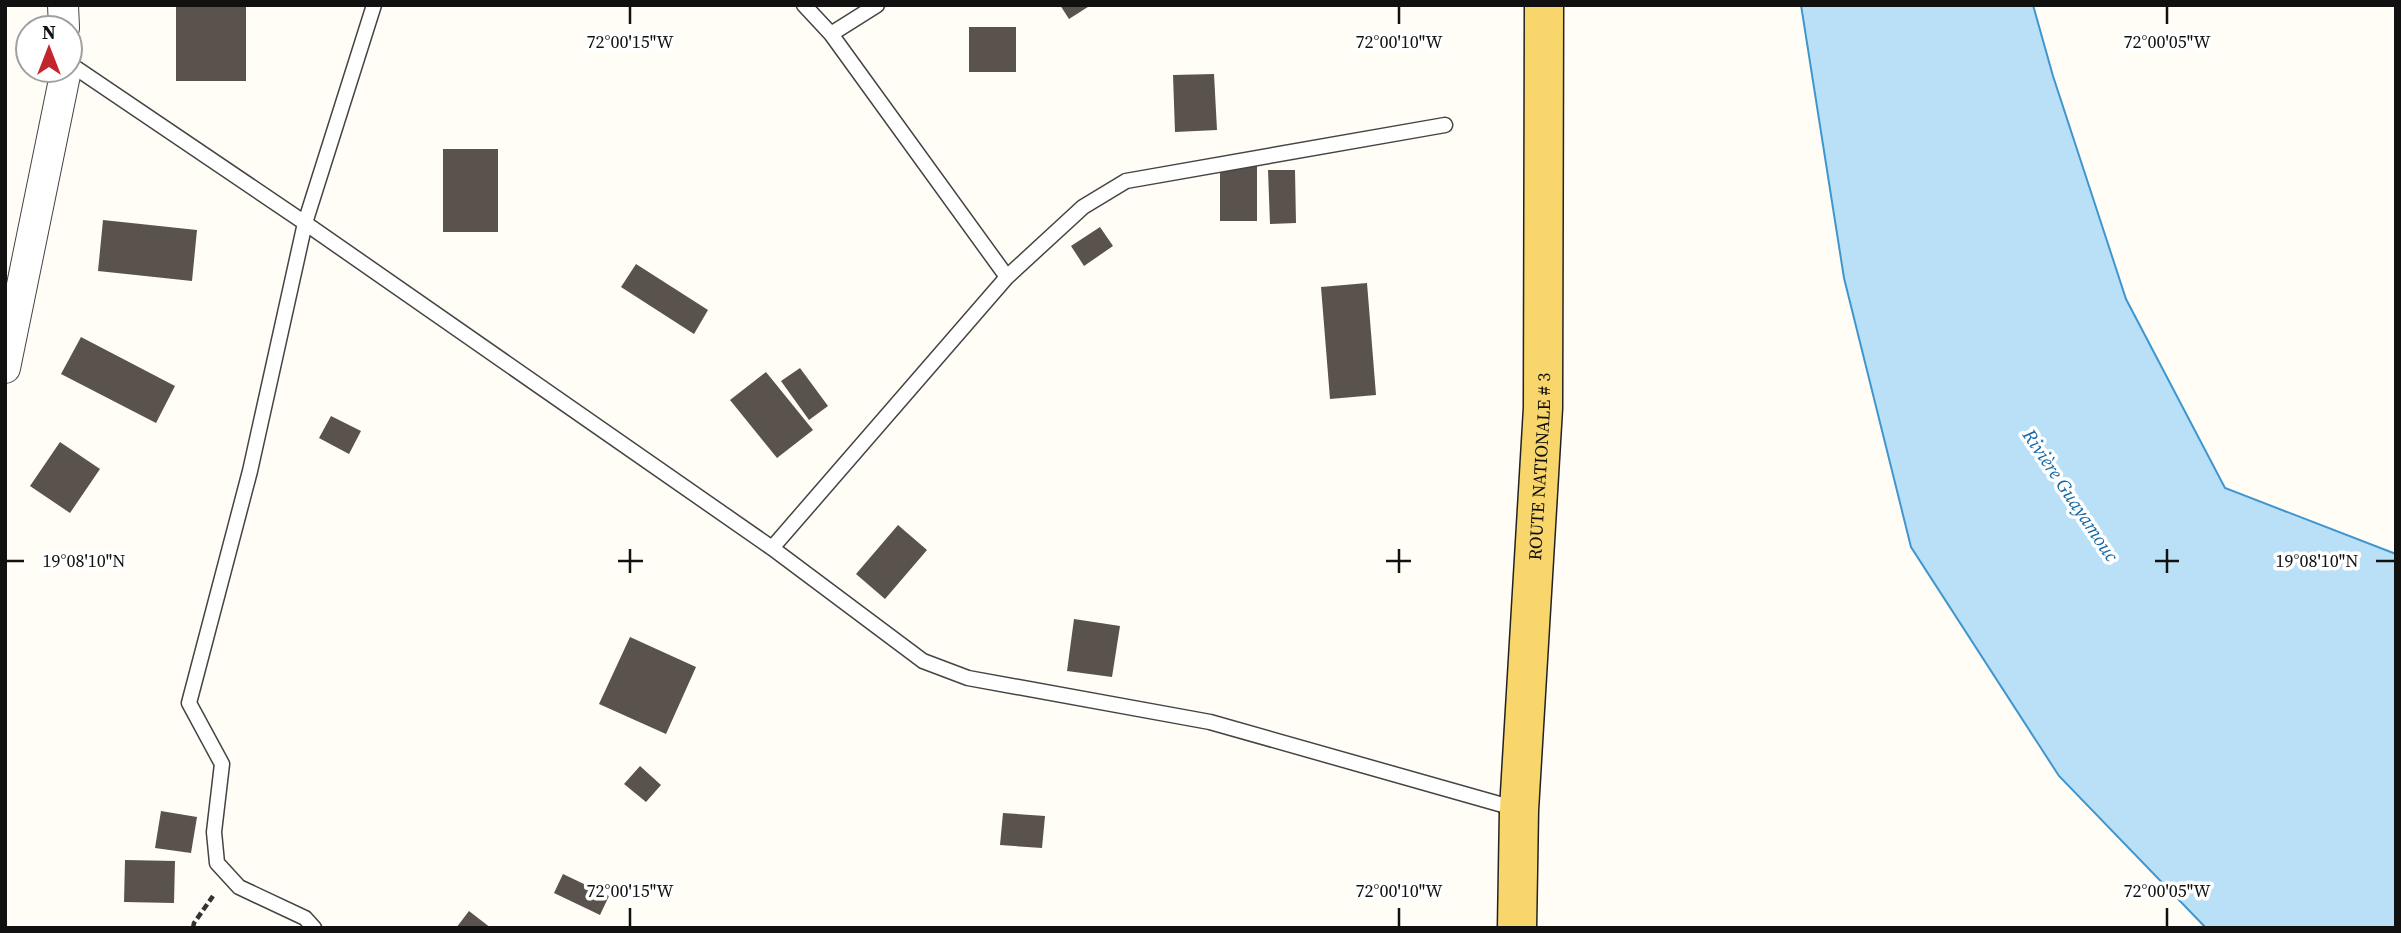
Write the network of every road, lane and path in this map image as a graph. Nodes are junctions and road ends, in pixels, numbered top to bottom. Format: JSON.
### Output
{"nodes":[{"id":1,"x":374,"y":5,"type":"edge"},
{"id":2,"x":804,"y":5,"type":"edge"},
{"id":3,"x":877,"y":5,"type":"edge"},
{"id":4,"x":1544,"y":5,"type":"edge"},
{"id":5,"x":831,"y":34,"type":"junction"},
{"id":6,"x":84,"y":74,"type":"edge"},
{"id":7,"x":63,"y":84,"type":"edge"},
{"id":8,"x":1445,"y":125,"type":"dead end"},
{"id":9,"x":304,"y":223,"type":"junction"},
{"id":10,"x":1007,"y":277,"type":"junction"},
{"id":11,"x":5,"y":368,"type":"edge"},
{"id":12,"x":772,"y":548,"type":"junction"},
{"id":13,"x":1518,"y":810,"type":"junction"},
{"id":14,"x":239,"y":887,"type":"junction"},
{"id":15,"x":193,"y":928,"type":"edge"},
{"id":16,"x":314,"y":928,"type":"edge"},
{"id":17,"x":1517,"y":928,"type":"edge"}],
"edges":[{"from":1,"to":9,"type":"lane"},
{"from":2,"to":5,"type":"lane"},
{"from":3,"to":5,"type":"lane"},
{"from":4,"to":13,"type":"main road","name":"ROUTE NATIONALE # 3"},
{"from":5,"to":10,"type":"lane"},
{"from":6,"to":9,"type":"lane"},
{"from":7,"to":11,"type":"street"},
{"from":8,"to":10,"type":"lane"},
{"from":9,"to":12,"type":"lane"},
{"from":9,"to":14,"type":"lane"},
{"from":10,"to":12,"type":"lane"},
{"from":12,"to":13,"type":"lane"},
{"from":13,"to":17,"type":"main road","name":"ROUTE NATIONALE # 3"},
{"from":14,"to":15,"type":"path"},
{"from":14,"to":16,"type":"lane"}]}
